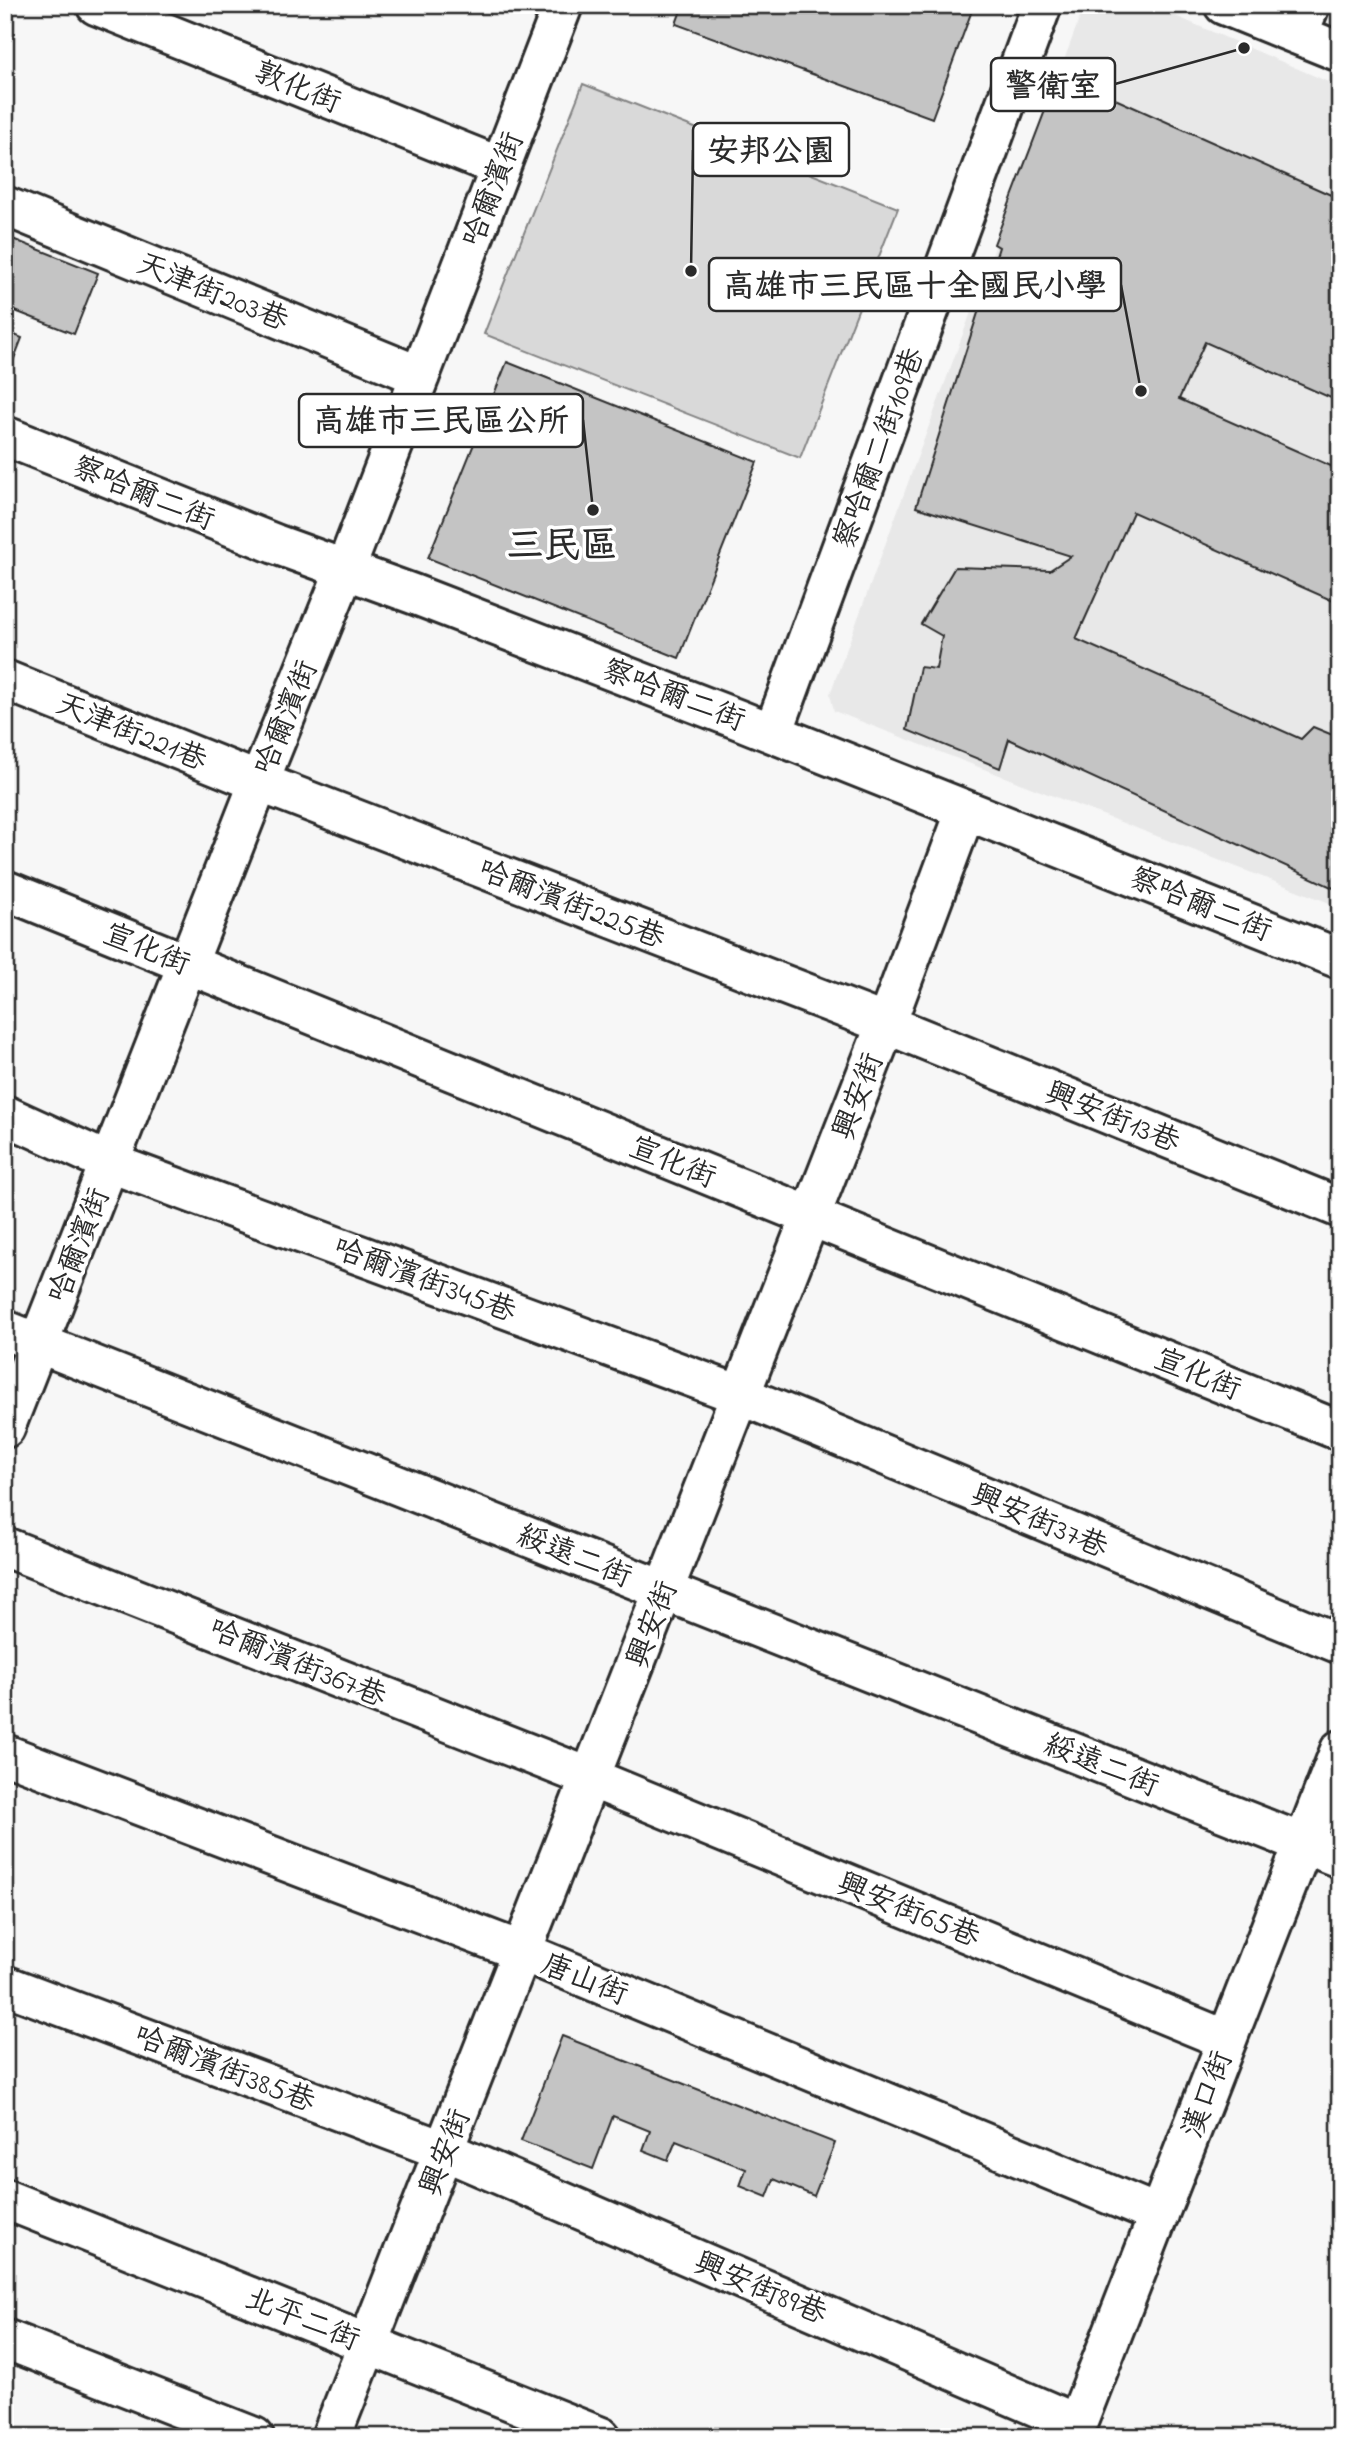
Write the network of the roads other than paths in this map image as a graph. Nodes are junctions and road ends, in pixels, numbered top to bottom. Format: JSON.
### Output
{"nodes":[{"id":1,"x":96,"y":5,"type":"edge"},
{"id":2,"x":563,"y":5,"type":"edge"},
{"id":3,"x":1042,"y":5,"type":"edge"},
{"id":4,"x":1224,"y":5,"type":"edge"},
{"id":5,"x":1304,"y":20,"type":"edge"},
{"id":6,"x":1340,"y":51,"type":"edge"},
{"id":7,"x":500,"y":167,"type":"junction"},
{"id":8,"x":5,"y":206,"type":"edge"},
{"id":9,"x":420,"y":376,"type":"junction"},
{"id":10,"x":5,"y":436,"type":"edge"},
{"id":11,"x":345,"y":570,"type":"junction"},
{"id":12,"x":5,"y":680,"type":"edge"},
{"id":13,"x":773,"y":733,"type":"junction"},
{"id":14,"x":259,"y":782,"type":"junction"},
{"id":15,"x":966,"y":810,"type":"junction"},
{"id":16,"x":5,"y":890,"type":"edge"},
{"id":17,"x":1340,"y":959,"type":"edge"},
{"id":18,"x":188,"y":965,"type":"junction"},
{"id":19,"x":886,"y":1024,"type":"junction"},
{"id":20,"x":5,"y":1115,"type":"edge"},
{"id":21,"x":110,"y":1163,"type":"junction"},
{"id":22,"x":1340,"y":1208,"type":"edge"},
{"id":23,"x":810,"y":1216,"type":"junction"},
{"id":24,"x":22,"y":1337,"type":"edge"},
{"id":25,"x":740,"y":1395,"type":"junction"},
{"id":26,"x":5,"y":1427,"type":"edge"},
{"id":27,"x":1340,"y":1431,"type":"edge"},
{"id":28,"x":5,"y":1547,"type":"edge"},
{"id":29,"x":664,"y":1590,"type":"junction"},
{"id":30,"x":1340,"y":1644,"type":"edge"},
{"id":31,"x":1340,"y":1750,"type":"edge"},
{"id":32,"x":5,"y":1754,"type":"edge"},
{"id":33,"x":591,"y":1778,"type":"junction"},
{"id":34,"x":1303,"y":1843,"type":"junction"},
{"id":35,"x":1340,"y":1858,"type":"edge"},
{"id":36,"x":523,"y":1952,"type":"junction"},
{"id":37,"x":5,"y":1985,"type":"edge"},
{"id":38,"x":1227,"y":2040,"type":"junction"},
{"id":39,"x":445,"y":2151,"type":"junction"},
{"id":40,"x":5,"y":2199,"type":"edge"},
{"id":41,"x":1159,"y":2215,"type":"junction"},
{"id":42,"x":5,"y":2339,"type":"edge"},
{"id":43,"x":369,"y":2344,"type":"junction"},
{"id":44,"x":1074,"y":2430,"type":"edge"},
{"id":45,"x":254,"y":2437,"type":"edge"},
{"id":46,"x":331,"y":2437,"type":"edge"},
{"id":47,"x":601,"y":2437,"type":"edge"}],
"edges":[{"from":1,"to":7,"type":"street","name":"敦化街"},
{"from":2,"to":7,"type":"street","name":"哈爾濱街"},
{"from":3,"to":13,"type":"street","name":"察哈爾二街109巷"},
{"from":4,"to":5,"type":"street"},
{"from":5,"to":6,"type":"street"},
{"from":7,"to":9,"type":"street","name":"哈爾濱街"},
{"from":8,"to":9,"type":"street","name":"天津街203巷"},
{"from":9,"to":11,"type":"street","name":"哈爾濱街"},
{"from":10,"to":11,"type":"street","name":"察哈爾二街"},
{"from":11,"to":13,"type":"street","name":"察哈爾二街"},
{"from":11,"to":14,"type":"street","name":"哈爾濱街"},
{"from":12,"to":14,"type":"street","name":"天津街221巷"},
{"from":13,"to":15,"type":"street","name":"察哈爾二街"},
{"from":14,"to":18,"type":"street","name":"哈爾濱街"},
{"from":14,"to":19,"type":"street","name":"哈爾濱街225巷"},
{"from":15,"to":17,"type":"street","name":"察哈爾二街"},
{"from":15,"to":19,"type":"street","name":"興安街"},
{"from":16,"to":18,"type":"street","name":"宣化街"},
{"from":18,"to":21,"type":"street","name":"哈爾濱街"},
{"from":18,"to":23,"type":"street","name":"宣化街"},
{"from":19,"to":22,"type":"street","name":"興安街13巷"},
{"from":19,"to":23,"type":"street","name":"興安街"},
{"from":20,"to":21,"type":"street","name":"哈爾濱街345巷"},
{"from":21,"to":24,"type":"street","name":"哈爾濱街"},
{"from":21,"to":25,"type":"street","name":"哈爾濱街345巷"},
{"from":23,"to":25,"type":"street","name":"興安街"},
{"from":23,"to":27,"type":"street","name":"宣化街"},
{"from":24,"to":26,"type":"street","name":"哈爾濱街"},
{"from":24,"to":29,"type":"street","name":"綏遠二街"},
{"from":25,"to":29,"type":"street","name":"興安街"},
{"from":25,"to":30,"type":"street","name":"興安街37巷"},
{"from":28,"to":33,"type":"street","name":"哈爾濱街367巷"},
{"from":29,"to":33,"type":"street","name":"興安街"},
{"from":29,"to":34,"type":"street","name":"綏遠二街"},
{"from":31,"to":34,"type":"street","name":"漢口街"},
{"from":32,"to":36,"type":"street","name":"唐山街"},
{"from":33,"to":36,"type":"street","name":"興安街"},
{"from":33,"to":38,"type":"street","name":"興安街65巷"},
{"from":34,"to":35,"type":"street","name":"綏遠二街"},
{"from":34,"to":38,"type":"street","name":"漢口街"},
{"from":36,"to":39,"type":"street","name":"興安街"},
{"from":36,"to":41,"type":"street","name":"唐山街"},
{"from":37,"to":39,"type":"street","name":"哈爾濱街385巷"},
{"from":38,"to":41,"type":"street","name":"漢口街"},
{"from":39,"to":43,"type":"street","name":"興安街"},
{"from":39,"to":44,"type":"street","name":"興安街89巷"},
{"from":40,"to":43,"type":"street","name":"北平二街"},
{"from":41,"to":44,"type":"street","name":"漢口街"},
{"from":42,"to":45,"type":"street"},
{"from":43,"to":46,"type":"street","name":"興安街"},
{"from":43,"to":47,"type":"street","name":"北平二街"}]}
